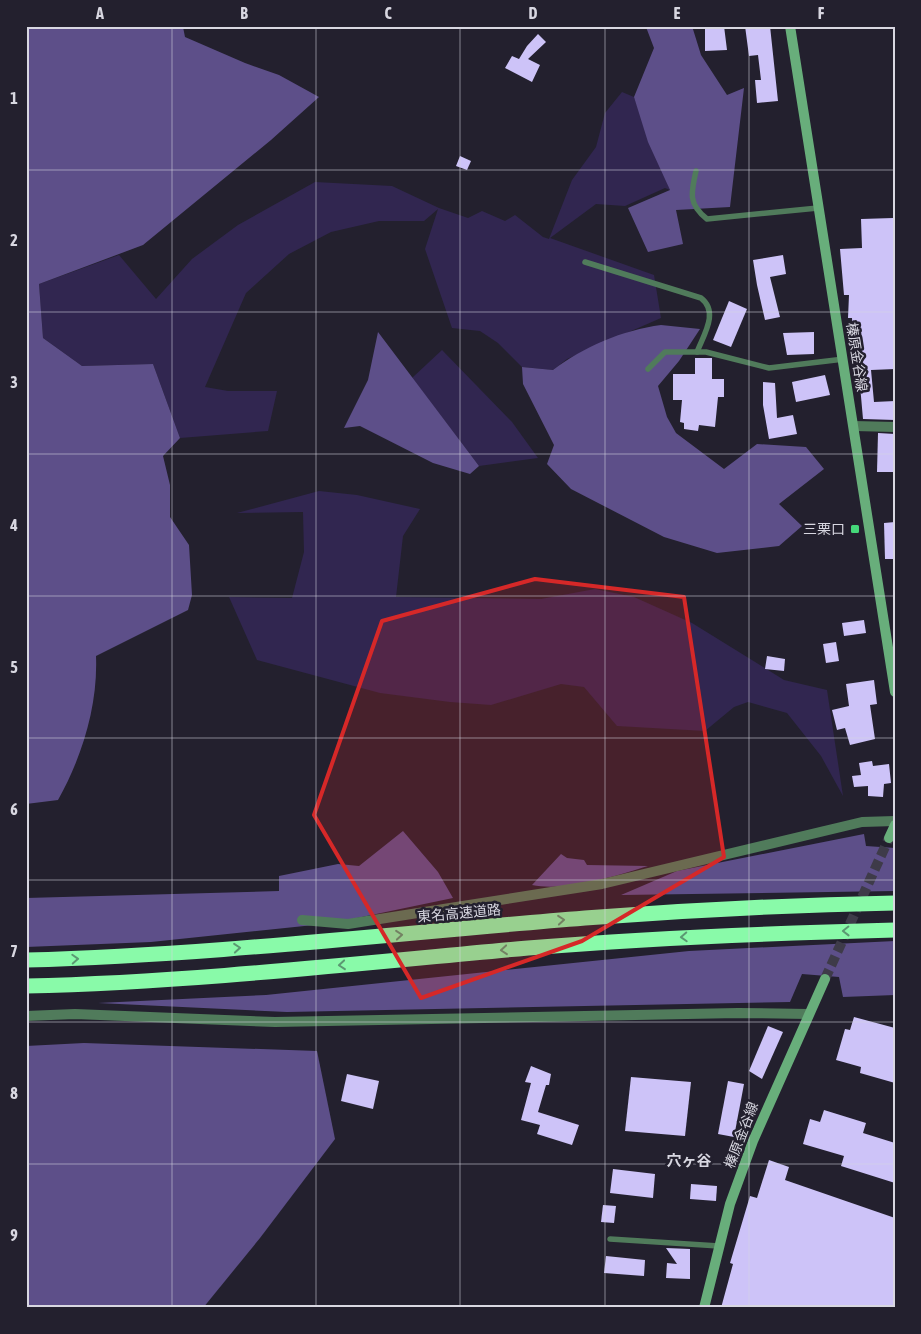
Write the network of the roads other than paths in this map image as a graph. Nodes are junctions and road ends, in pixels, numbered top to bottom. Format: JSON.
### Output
{"nodes":[{"id":1,"x":790,"y":26,"type":"edge"},
{"id":2,"x":696,"y":171,"type":"dead end"},
{"id":3,"x":818,"y":208,"type":"junction"},
{"id":4,"x":585,"y":262,"type":"dead end"},
{"id":5,"x":697,"y":352,"type":"junction"},
{"id":6,"x":844,"y":359,"type":"junction"},
{"id":7,"x":648,"y":369,"type":"dead end"},
{"id":8,"x":854,"y":426,"type":"junction"},
{"id":9,"x":895,"y":427,"type":"edge"},
{"id":10,"x":892,"y":655,"type":"edge"},
{"id":11,"x":895,"y":692,"type":"edge"},
{"id":12,"x":895,"y":823,"type":"edge"},
{"id":13,"x":889,"y":838,"type":"tunnel mouth"},
{"id":14,"x":895,"y":903,"type":"edge"},
{"id":15,"x":302,"y":920,"type":"dead end"},
{"id":16,"x":895,"y":930,"type":"edge"},
{"id":17,"x":26,"y":960,"type":"edge"},
{"id":18,"x":824,"y":979,"type":"tunnel mouth"},
{"id":19,"x":26,"y":986,"type":"edge"},
{"id":20,"x":808,"y":1014,"type":"junction"},
{"id":21,"x":26,"y":1016,"type":"edge"},
{"id":22,"x":610,"y":1239,"type":"dead end"},
{"id":23,"x":719,"y":1246,"type":"junction"},
{"id":24,"x":704,"y":1308,"type":"edge"}],
"edges":[{"from":1,"to":3,"type":"main road","name":"榛原金谷線"},
{"from":2,"to":3,"type":"lane"},
{"from":3,"to":6,"type":"main road","name":"榛原金谷線"},
{"from":4,"to":5,"type":"lane"},
{"from":5,"to":6,"type":"lane"},
{"from":5,"to":7,"type":"lane"},
{"from":6,"to":8,"type":"main road","name":"榛原金谷線"},
{"from":8,"to":9,"type":"street"},
{"from":8,"to":10,"type":"main road","name":"榛原金谷線"},
{"from":10,"to":11,"type":"main road","name":"榛原金谷線"},
{"from":12,"to":13,"type":"main road"},
{"from":12,"to":15,"type":"street"},
{"from":17,"to":14,"type":"highway","name":"東名高速道路","one_way":true},
{"from":16,"to":19,"type":"highway","one_way":true},
{"from":18,"to":20,"type":"main road","name":"榛原金谷線"},
{"from":20,"to":21,"type":"street"},
{"from":20,"to":23,"type":"main road","name":"榛原金谷線"},
{"from":22,"to":23,"type":"lane"},
{"from":23,"to":24,"type":"main road","name":"榛原金谷線"}]}
